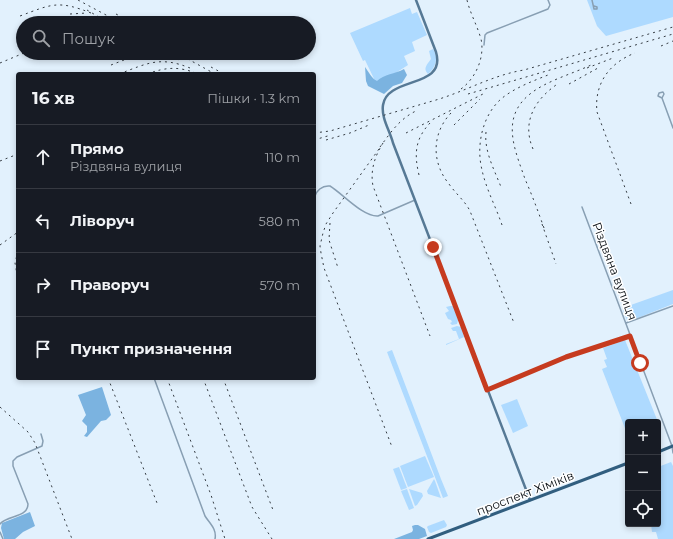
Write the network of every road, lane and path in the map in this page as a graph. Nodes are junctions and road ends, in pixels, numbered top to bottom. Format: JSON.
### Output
{"nodes":[{"id":1,"x":416,"y":0,"type":"edge"},
{"id":2,"x":548,"y":0,"type":"edge"},
{"id":3,"x":592,"y":0,"type":"edge"},
{"id":4,"x":594,"y":6,"type":"dead end"},
{"id":5,"x":484,"y":45,"type":"dead end"},
{"id":6,"x":662,"y":98,"type":"dead end"},
{"id":7,"x":673,"y":128,"type":"edge"},
{"id":8,"x":316,"y":193,"type":"edge"},
{"id":9,"x":415,"y":200,"type":"junction"},
{"id":10,"x":582,"y":207,"type":"dead end"},
{"id":11,"x":673,"y":306,"type":"edge"},
{"id":12,"x":626,"y":323,"type":"junction"},
{"id":13,"x":630,"y":336,"type":"junction"},
{"id":14,"x":155,"y":380,"type":"edge"},
{"id":15,"x":487,"y":390,"type":"junction"},
{"id":16,"x":40,"y":434,"type":"dead end"},
{"id":17,"x":672,"y":446,"type":"edge"},
{"id":18,"x":661,"y":451,"type":"edge"},
{"id":19,"x":673,"y":453,"type":"edge"},
{"id":20,"x":625,"y":464,"type":"edge"},
{"id":21,"x":530,"y":500,"type":"junction"},
{"id":22,"x":0,"y":524,"type":"edge"},
{"id":23,"x":0,"y":532,"type":"edge"},
{"id":24,"x":3,"y":539,"type":"edge"},
{"id":25,"x":215,"y":539,"type":"edge"},
{"id":26,"x":428,"y":539,"type":"edge"}],
"edges":[{"from":1,"to":9,"type":"main road"},
{"from":2,"to":5,"type":"street"},
{"from":3,"to":4,"type":"street"},
{"from":6,"to":7,"type":"street"},
{"from":8,"to":9,"type":"street"},
{"from":9,"to":15,"type":"main road"},
{"from":10,"to":12,"type":"street","name":"Різдвяна вулиця"},
{"from":11,"to":12,"type":"street"},
{"from":12,"to":13,"type":"street","name":"Різдвяна вулиця"},
{"from":13,"to":15,"type":"street"},
{"from":13,"to":17,"type":"street","name":"Різдвяна вулиця"},
{"from":14,"to":25,"type":"street"},
{"from":15,"to":21,"type":"main road"},
{"from":16,"to":22,"type":"street"},
{"from":17,"to":18,"type":"main road"},
{"from":17,"to":19,"type":"street","name":"Різдвяна вулиця"},
{"from":20,"to":21,"type":"main road","name":"проспект Хіміків"},
{"from":21,"to":26,"type":"main road","name":"проспект Хіміків"},
{"from":23,"to":24,"type":"street"}]}
